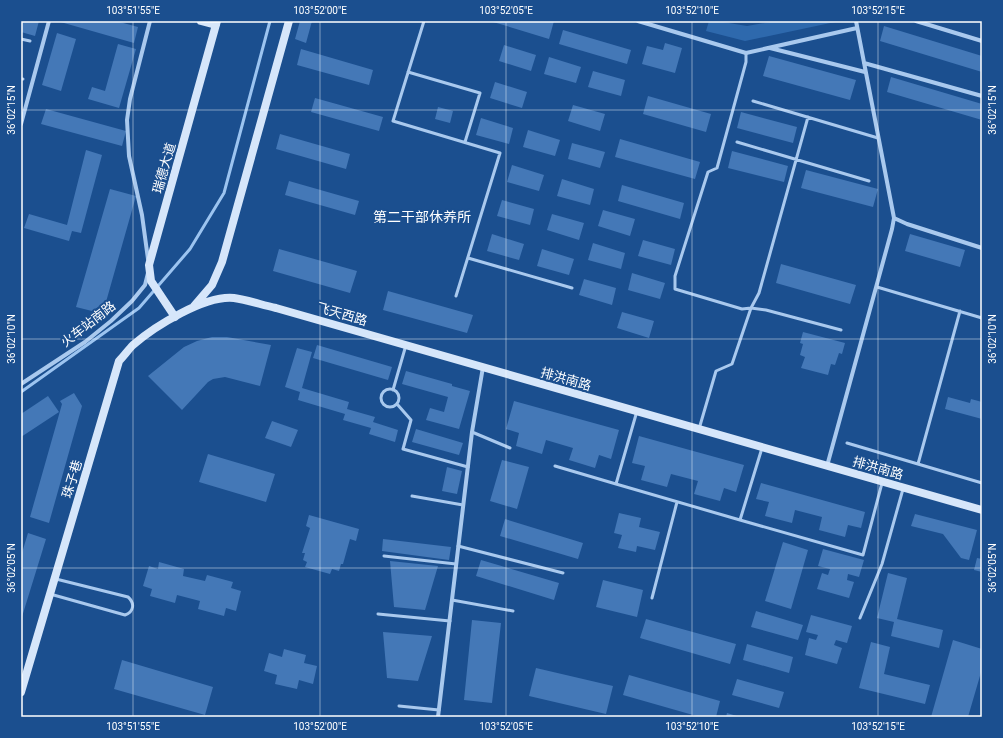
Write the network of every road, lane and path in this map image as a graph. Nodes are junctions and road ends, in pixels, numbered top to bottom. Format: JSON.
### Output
{"nodes":[{"id":1,"x":49,"y":21,"type":"edge"},
{"id":2,"x":150,"y":21,"type":"edge"},
{"id":3,"x":201,"y":21,"type":"edge"},
{"id":4,"x":289,"y":21,"type":"edge"},
{"id":5,"x":424,"y":21,"type":"edge"},
{"id":6,"x":638,"y":21,"type":"edge"},
{"id":7,"x":856,"y":21,"type":"edge"},
{"id":8,"x":916,"y":21,"type":"edge"},
{"id":9,"x":216,"y":23,"type":"edge"},
{"id":10,"x":857,"y":28,"type":"junction"},
{"id":11,"x":21,"y":39,"type":"edge"},
{"id":12,"x":30,"y":41,"type":"dead end"},
{"id":13,"x":982,"y":41,"type":"edge"},
{"id":14,"x":768,"y":48,"type":"junction"},
{"id":15,"x":746,"y":53,"type":"junction"},
{"id":16,"x":864,"y":63,"type":"junction"},
{"id":17,"x":408,"y":72,"type":"junction"},
{"id":18,"x":865,"y":72,"type":"junction"},
{"id":19,"x":982,"y":96,"type":"edge"},
{"id":20,"x":753,"y":101,"type":"dead end"},
{"id":21,"x":808,"y":117,"type":"junction"},
{"id":22,"x":21,"y":124,"type":"edge"},
{"id":23,"x":878,"y":138,"type":"junction"},
{"id":24,"x":465,"y":142,"type":"junction"},
{"id":25,"x":738,"y":142,"type":"dead end"},
{"id":26,"x":796,"y":159,"type":"junction"},
{"id":27,"x":869,"y":180,"type":"dead end"},
{"id":28,"x":894,"y":218,"type":"junction"},
{"id":29,"x":982,"y":248,"type":"edge"},
{"id":30,"x":468,"y":258,"type":"junction"},
{"id":31,"x":149,"y":265,"type":"junction"},
{"id":32,"x":876,"y":287,"type":"junction"},
{"id":33,"x":572,"y":288,"type":"dead end"},
{"id":34,"x":456,"y":296,"type":"dead end"},
{"id":35,"x":193,"y":307,"type":"junction"},
{"id":36,"x":751,"y":308,"type":"junction"},
{"id":37,"x":960,"y":311,"type":"junction"},
{"id":38,"x":175,"y":317,"type":"junction"},
{"id":39,"x":982,"y":318,"type":"edge"},
{"id":40,"x":841,"y":330,"type":"dead end"},
{"id":41,"x":406,"y":345,"type":"junction"},
{"id":42,"x":483,"y":367,"type":"junction"},
{"id":43,"x":21,"y":384,"type":"edge"},
{"id":44,"x":393,"y":390,"type":"junction"},
{"id":45,"x":397,"y":404,"type":"junction"},
{"id":46,"x":637,"y":411,"type":"junction"},
{"id":47,"x":699,"y":429,"type":"junction"},
{"id":48,"x":472,"y":432,"type":"junction"},
{"id":49,"x":847,"y":443,"type":"dead end"},
{"id":50,"x":762,"y":447,"type":"junction"},
{"id":51,"x":510,"y":448,"type":"dead end"},
{"id":52,"x":918,"y":464,"type":"junction"},
{"id":53,"x":468,"y":466,"type":"junction"},
{"id":54,"x":555,"y":466,"type":"dead end"},
{"id":55,"x":827,"y":466,"type":"junction"},
{"id":56,"x":883,"y":481,"type":"junction"},
{"id":57,"x":982,"y":482,"type":"edge"},
{"id":58,"x":616,"y":484,"type":"junction"},
{"id":59,"x":904,"y":488,"type":"junction"},
{"id":60,"x":412,"y":496,"type":"dead end"},
{"id":61,"x":677,"y":502,"type":"junction"},
{"id":62,"x":463,"y":505,"type":"junction"},
{"id":63,"x":982,"y":510,"type":"edge"},
{"id":64,"x":740,"y":520,"type":"junction"},
{"id":65,"x":458,"y":546,"type":"junction"},
{"id":66,"x":384,"y":556,"type":"dead end"},
{"id":67,"x":456,"y":564,"type":"junction"},
{"id":68,"x":563,"y":573,"type":"dead end"},
{"id":69,"x":55,"y":578,"type":"junction"},
{"id":70,"x":50,"y":594,"type":"junction"},
{"id":71,"x":652,"y":598,"type":"dead end"},
{"id":72,"x":452,"y":600,"type":"junction"},
{"id":73,"x":514,"y":611,"type":"dead end"},
{"id":74,"x":378,"y":614,"type":"dead end"},
{"id":75,"x":860,"y":618,"type":"dead end"},
{"id":76,"x":450,"y":621,"type":"junction"},
{"id":77,"x":21,"y":692,"type":"edge"},
{"id":78,"x":399,"y":706,"type":"dead end"},
{"id":79,"x":439,"y":710,"type":"junction"},
{"id":80,"x":438,"y":717,"type":"edge"}],
"edges":[{"from":1,"to":22,"type":"street"},
{"from":2,"to":31,"type":"street","name":"火车站南路"},
{"from":3,"to":9,"type":"street"},
{"from":4,"to":35,"type":"street"},
{"from":5,"to":17,"type":"lane"},
{"from":6,"to":15,"type":"street"},
{"from":7,"to":10,"type":"street"},
{"from":8,"to":13,"type":"street"},
{"from":9,"to":31,"type":"street","name":"瑞德大道"},
{"from":10,"to":14,"type":"street"},
{"from":10,"to":16,"type":"street"},
{"from":11,"to":12,"type":"lane"},
{"from":14,"to":15,"type":"street"},
{"from":14,"to":18,"type":"street"},
{"from":15,"to":36,"type":"lane"},
{"from":16,"to":18,"type":"street"},
{"from":16,"to":19,"type":"street"},
{"from":17,"to":24,"type":"lane"},
{"from":17,"to":24,"type":"lane"},
{"from":18,"to":23,"type":"street"},
{"from":20,"to":21,"type":"lane"},
{"from":21,"to":23,"type":"lane"},
{"from":21,"to":26,"type":"lane"},
{"from":23,"to":28,"type":"street"},
{"from":24,"to":30,"type":"lane"},
{"from":25,"to":26,"type":"lane"},
{"from":26,"to":27,"type":"lane"},
{"from":26,"to":36,"type":"lane"},
{"from":28,"to":29,"type":"street"},
{"from":28,"to":32,"type":"street"},
{"from":30,"to":33,"type":"lane"},
{"from":30,"to":34,"type":"lane"},
{"from":31,"to":38,"type":"street","name":"瑞德大道"},
{"from":31,"to":43,"type":"street","name":"火车站南路"},
{"from":32,"to":37,"type":"lane"},
{"from":32,"to":55,"type":"street"},
{"from":35,"to":38,"type":"street","name":"珠子巷"},
{"from":35,"to":41,"type":"street","name":"飞天西路"},
{"from":36,"to":40,"type":"lane"},
{"from":36,"to":47,"type":"lane"},
{"from":37,"to":39,"type":"lane"},
{"from":37,"to":52,"type":"lane"},
{"from":38,"to":69,"type":"street","name":"珠子巷"},
{"from":41,"to":42,"type":"street","name":"飞天西路"},
{"from":41,"to":44,"type":"lane"},
{"from":42,"to":46,"type":"street","name":"排洪南路"},
{"from":42,"to":48,"type":"street"},
{"from":44,"to":45,"type":"lane"},
{"from":44,"to":45,"type":"lane"},
{"from":45,"to":53,"type":"lane"},
{"from":46,"to":47,"type":"street","name":"排洪南路"},
{"from":46,"to":58,"type":"lane"},
{"from":47,"to":50,"type":"street","name":"排洪南路"},
{"from":48,"to":51,"type":"lane"},
{"from":48,"to":53,"type":"street"},
{"from":49,"to":52,"type":"lane"},
{"from":50,"to":55,"type":"street","name":"排洪南路"},
{"from":50,"to":64,"type":"lane"},
{"from":52,"to":57,"type":"lane"},
{"from":53,"to":62,"type":"street"},
{"from":54,"to":58,"type":"lane"},
{"from":55,"to":56,"type":"street","name":"排洪南路"},
{"from":56,"to":59,"type":"street","name":"排洪南路"},
{"from":56,"to":64,"type":"lane"},
{"from":58,"to":61,"type":"lane"},
{"from":59,"to":63,"type":"street","name":"排洪南路"},
{"from":59,"to":75,"type":"lane"},
{"from":60,"to":62,"type":"lane"},
{"from":61,"to":64,"type":"lane"},
{"from":61,"to":71,"type":"lane"},
{"from":62,"to":65,"type":"street"},
{"from":65,"to":67,"type":"street"},
{"from":65,"to":68,"type":"lane"},
{"from":66,"to":67,"type":"lane"},
{"from":67,"to":72,"type":"street"},
{"from":69,"to":70,"type":"street","name":"珠子巷"},
{"from":69,"to":70,"type":"lane"},
{"from":70,"to":77,"type":"street","name":"珠子巷"},
{"from":72,"to":73,"type":"lane"},
{"from":72,"to":76,"type":"street"},
{"from":74,"to":76,"type":"lane"},
{"from":76,"to":79,"type":"street"},
{"from":78,"to":79,"type":"lane"},
{"from":79,"to":80,"type":"street"}]}
